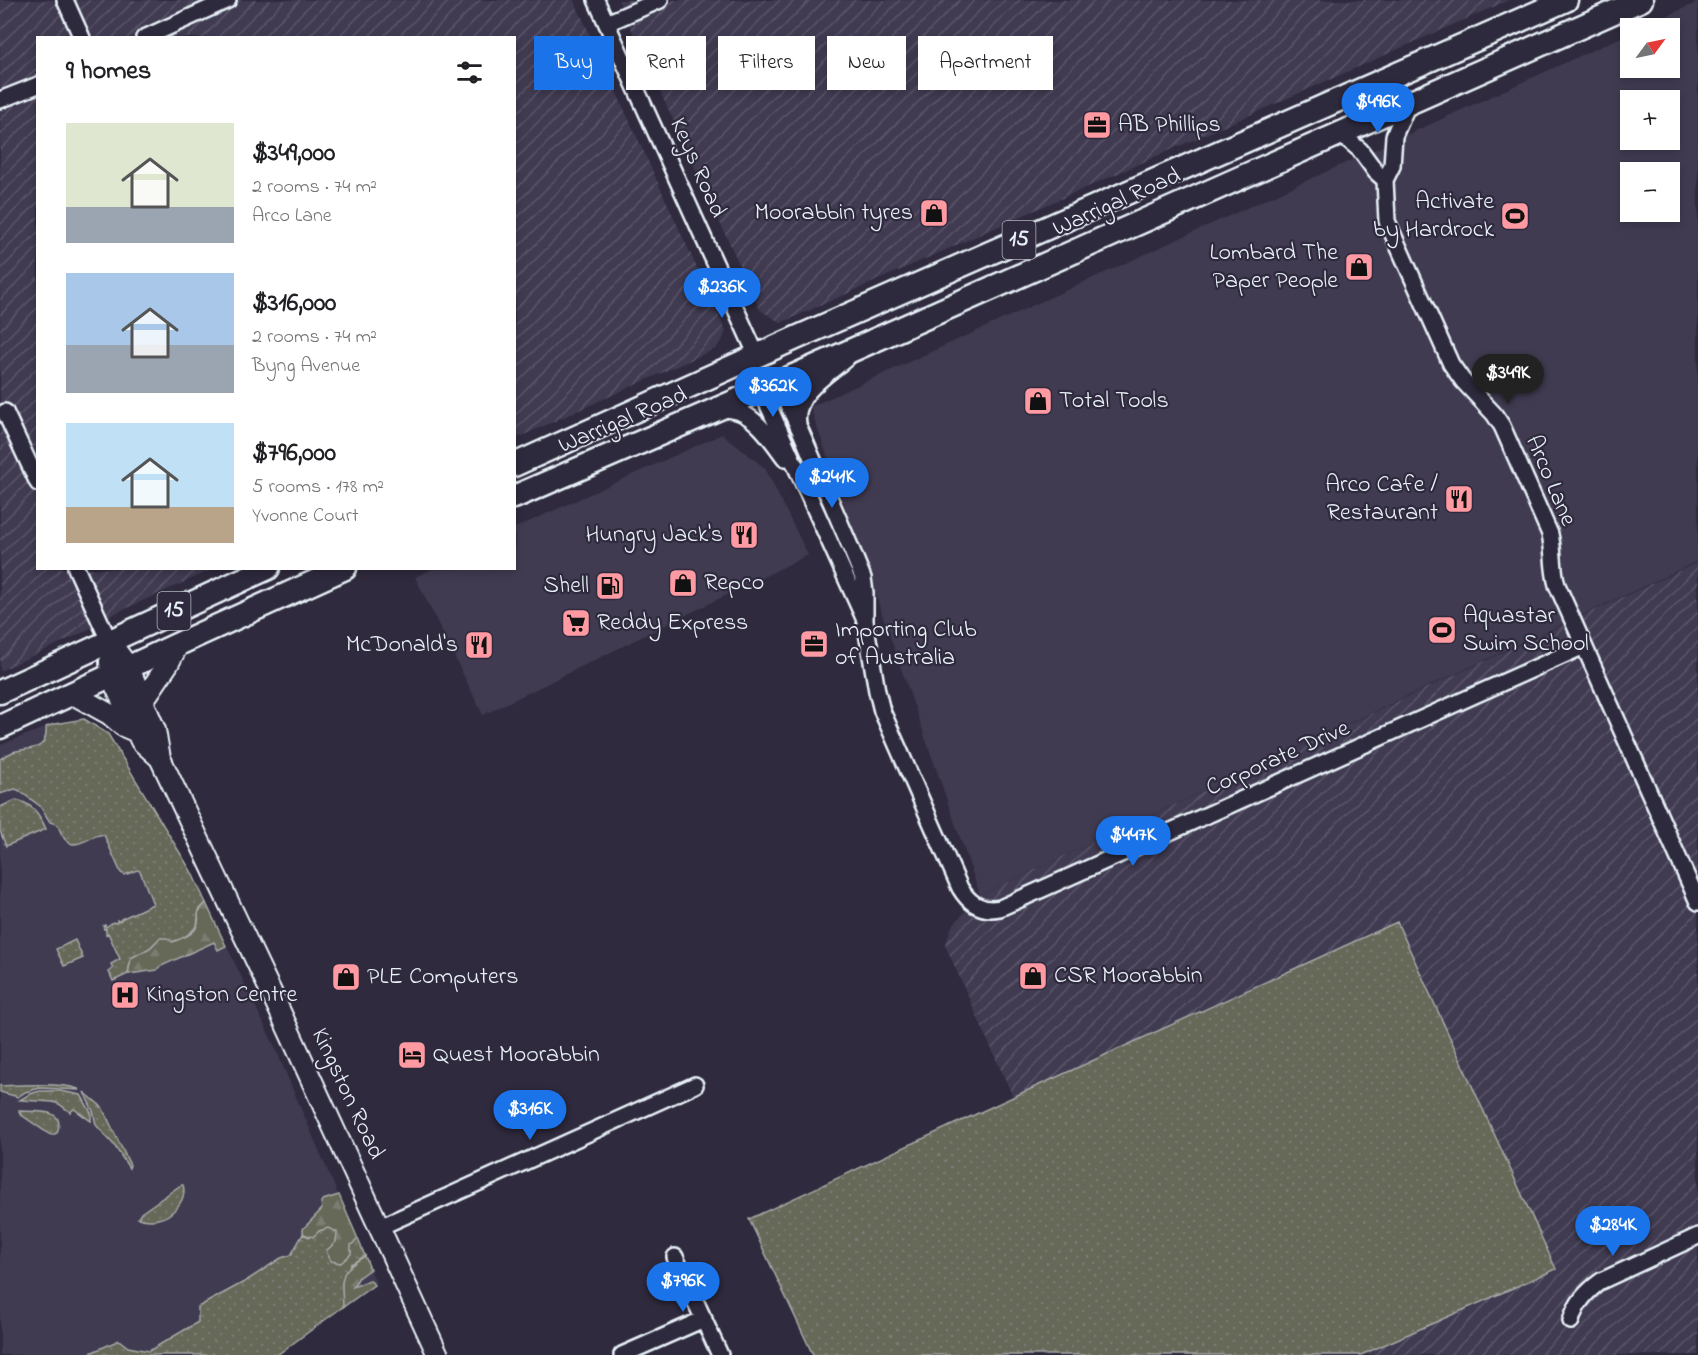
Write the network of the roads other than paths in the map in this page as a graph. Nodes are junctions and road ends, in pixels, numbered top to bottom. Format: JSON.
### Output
{"nodes":[{"id":1,"x":65,"y":0,"type":"edge"},
{"id":2,"x":228,"y":0,"type":"edge"},
{"id":3,"x":596,"y":0,"type":"edge"},
{"id":4,"x":660,"y":0,"type":"edge"},
{"id":5,"x":1566,"y":0,"type":"edge"},
{"id":6,"x":1641,"y":0,"type":"edge"},
{"id":7,"x":607,"y":23,"type":"junction"},
{"id":8,"x":81,"y":36,"type":"edge"},
{"id":9,"x":148,"y":36,"type":"edge"},
{"id":10,"x":36,"y":86,"type":"edge"},
{"id":11,"x":0,"y":100,"type":"edge"},
{"id":12,"x":1408,"y":104,"type":"junction"},
{"id":13,"x":1275,"y":128,"type":"junction"},
{"id":14,"x":1340,"y":133,"type":"junction"},
{"id":15,"x":1288,"y":156,"type":"junction"},
{"id":16,"x":1385,"y":180,"type":"junction"},
{"id":17,"x":866,"y":343,"type":"junction"},
{"id":18,"x":757,"y":356,"type":"junction"},
{"id":19,"x":770,"y":386,"type":"junction"},
{"id":20,"x":719,"y":408,"type":"junction"},
{"id":21,"x":5,"y":412,"type":"dead end"},
{"id":22,"x":801,"y":432,"type":"junction"},
{"id":23,"x":516,"y":464,"type":"edge"},
{"id":24,"x":799,"y":474,"type":"junction"},
{"id":25,"x":36,"y":479,"type":"edge"},
{"id":26,"x":516,"y":496,"type":"edge"},
{"id":27,"x":836,"y":513,"type":"junction"},
{"id":28,"x":819,"y":521,"type":"junction"},
{"id":29,"x":77,"y":570,"type":"edge"},
{"id":30,"x":264,"y":570,"type":"edge"},
{"id":31,"x":341,"y":570,"type":"edge"},
{"id":32,"x":865,"y":621,"type":"junction"},
{"id":33,"x":110,"y":641,"type":"junction"},
{"id":34,"x":178,"y":645,"type":"junction"},
{"id":35,"x":1584,"y":646,"type":"junction"},
{"id":36,"x":120,"y":672,"type":"junction"},
{"id":37,"x":0,"y":692,"type":"edge"},
{"id":38,"x":73,"y":694,"type":"junction"},
{"id":39,"x":143,"y":701,"type":"junction"},
{"id":40,"x":0,"y":727,"type":"edge"},
{"id":41,"x":137,"y":732,"type":"junction"},
{"id":42,"x":160,"y":758,"type":"junction"},
{"id":43,"x":1698,"y":902,"type":"edge"},
{"id":44,"x":695,"y":1085,"type":"dead end"},
{"id":45,"x":380,"y":1227,"type":"junction"},
{"id":46,"x":1698,"y":1236,"type":"edge"},
{"id":47,"x":675,"y":1257,"type":"dead end"},
{"id":48,"x":704,"y":1320,"type":"junction"},
{"id":49,"x":1571,"y":1321,"type":"dead end"},
{"id":50,"x":438,"y":1355,"type":"edge"},
{"id":51,"x":622,"y":1355,"type":"edge"},
{"id":52,"x":720,"y":1355,"type":"edge"}],
"edges":[{"from":1,"to":8,"type":"street"},
{"from":2,"to":9,"type":"street"},
{"from":3,"to":7,"type":"street","name":"Keys Road"},
{"from":4,"to":7,"type":"street"},
{"from":5,"to":13,"type":"highway","name":"Warrigal Road","number":"15"},
{"from":6,"to":12,"type":"highway","name":"Warrigal Road","number":"15"},
{"from":7,"to":18,"type":"street","name":"Keys Road"},
{"from":10,"to":11,"type":"street"},
{"from":12,"to":14,"type":"highway","name":"Warrigal Road","number":"15"},
{"from":12,"to":16,"type":"street","name":"Arco Lane"},
{"from":13,"to":15,"type":"highway"},
{"from":13,"to":18,"type":"highway","name":"Warrigal Road","number":"15"},
{"from":14,"to":15,"type":"highway","name":"Warrigal Road","number":"15"},
{"from":14,"to":16,"type":"street"},
{"from":15,"to":17,"type":"highway","name":"Warrigal Road","number":"15"},
{"from":16,"to":35,"type":"street","name":"Arco Lane"},
{"from":17,"to":19,"type":"highway","name":"Warrigal Road","number":"15"},
{"from":17,"to":22,"type":"street"},
{"from":18,"to":19,"type":"highway"},
{"from":18,"to":23,"type":"highway","name":"Warrigal Road","number":"15"},
{"from":19,"to":20,"type":"highway","name":"Warrigal Road","number":"15"},
{"from":19,"to":22,"type":"street","name":"Corporate Drive"},
{"from":19,"to":24,"type":"street","name":"Corporate Drive"},
{"from":20,"to":24,"type":"street"},
{"from":20,"to":26,"type":"highway","name":"Warrigal Road","number":"15"},
{"from":21,"to":25,"type":"street"},
{"from":22,"to":27,"type":"street","name":"Corporate Drive"},
{"from":24,"to":28,"type":"street","name":"Corporate Drive"},
{"from":27,"to":28,"type":"street"},
{"from":27,"to":32,"type":"street","name":"Corporate Drive"},
{"from":28,"to":32,"type":"street","name":"Corporate Drive"},
{"from":29,"to":33,"type":"street"},
{"from":30,"to":33,"type":"highway","number":"15"},
{"from":31,"to":34,"type":"highway","number":"15"},
{"from":32,"to":35,"type":"street","name":"Corporate Drive"},
{"from":33,"to":36,"type":"main road","name":"Kingston Road"},
{"from":33,"to":37,"type":"highway","number":"15"},
{"from":34,"to":36,"type":"highway","number":"15"},
{"from":34,"to":39,"type":"main road"},
{"from":35,"to":43,"type":"street","name":"Arco Lane"},
{"from":36,"to":38,"type":"highway","number":"15"},
{"from":36,"to":39,"type":"main road","name":"Kingston Road"},
{"from":36,"to":41,"type":"main road","name":"Kingston Road"},
{"from":38,"to":40,"type":"highway","number":"15"},
{"from":38,"to":41,"type":"main road"},
{"from":39,"to":42,"type":"main road","name":"Kingston Road"},
{"from":41,"to":42,"type":"main road","name":"Kingston Road"},
{"from":42,"to":45,"type":"main road","name":"Kingston Road"},
{"from":44,"to":45,"type":"street"},
{"from":45,"to":50,"type":"main road","name":"Kingston Road"},
{"from":46,"to":49,"type":"street"},
{"from":47,"to":48,"type":"street"},
{"from":48,"to":51,"type":"street"},
{"from":48,"to":52,"type":"street"}]}
